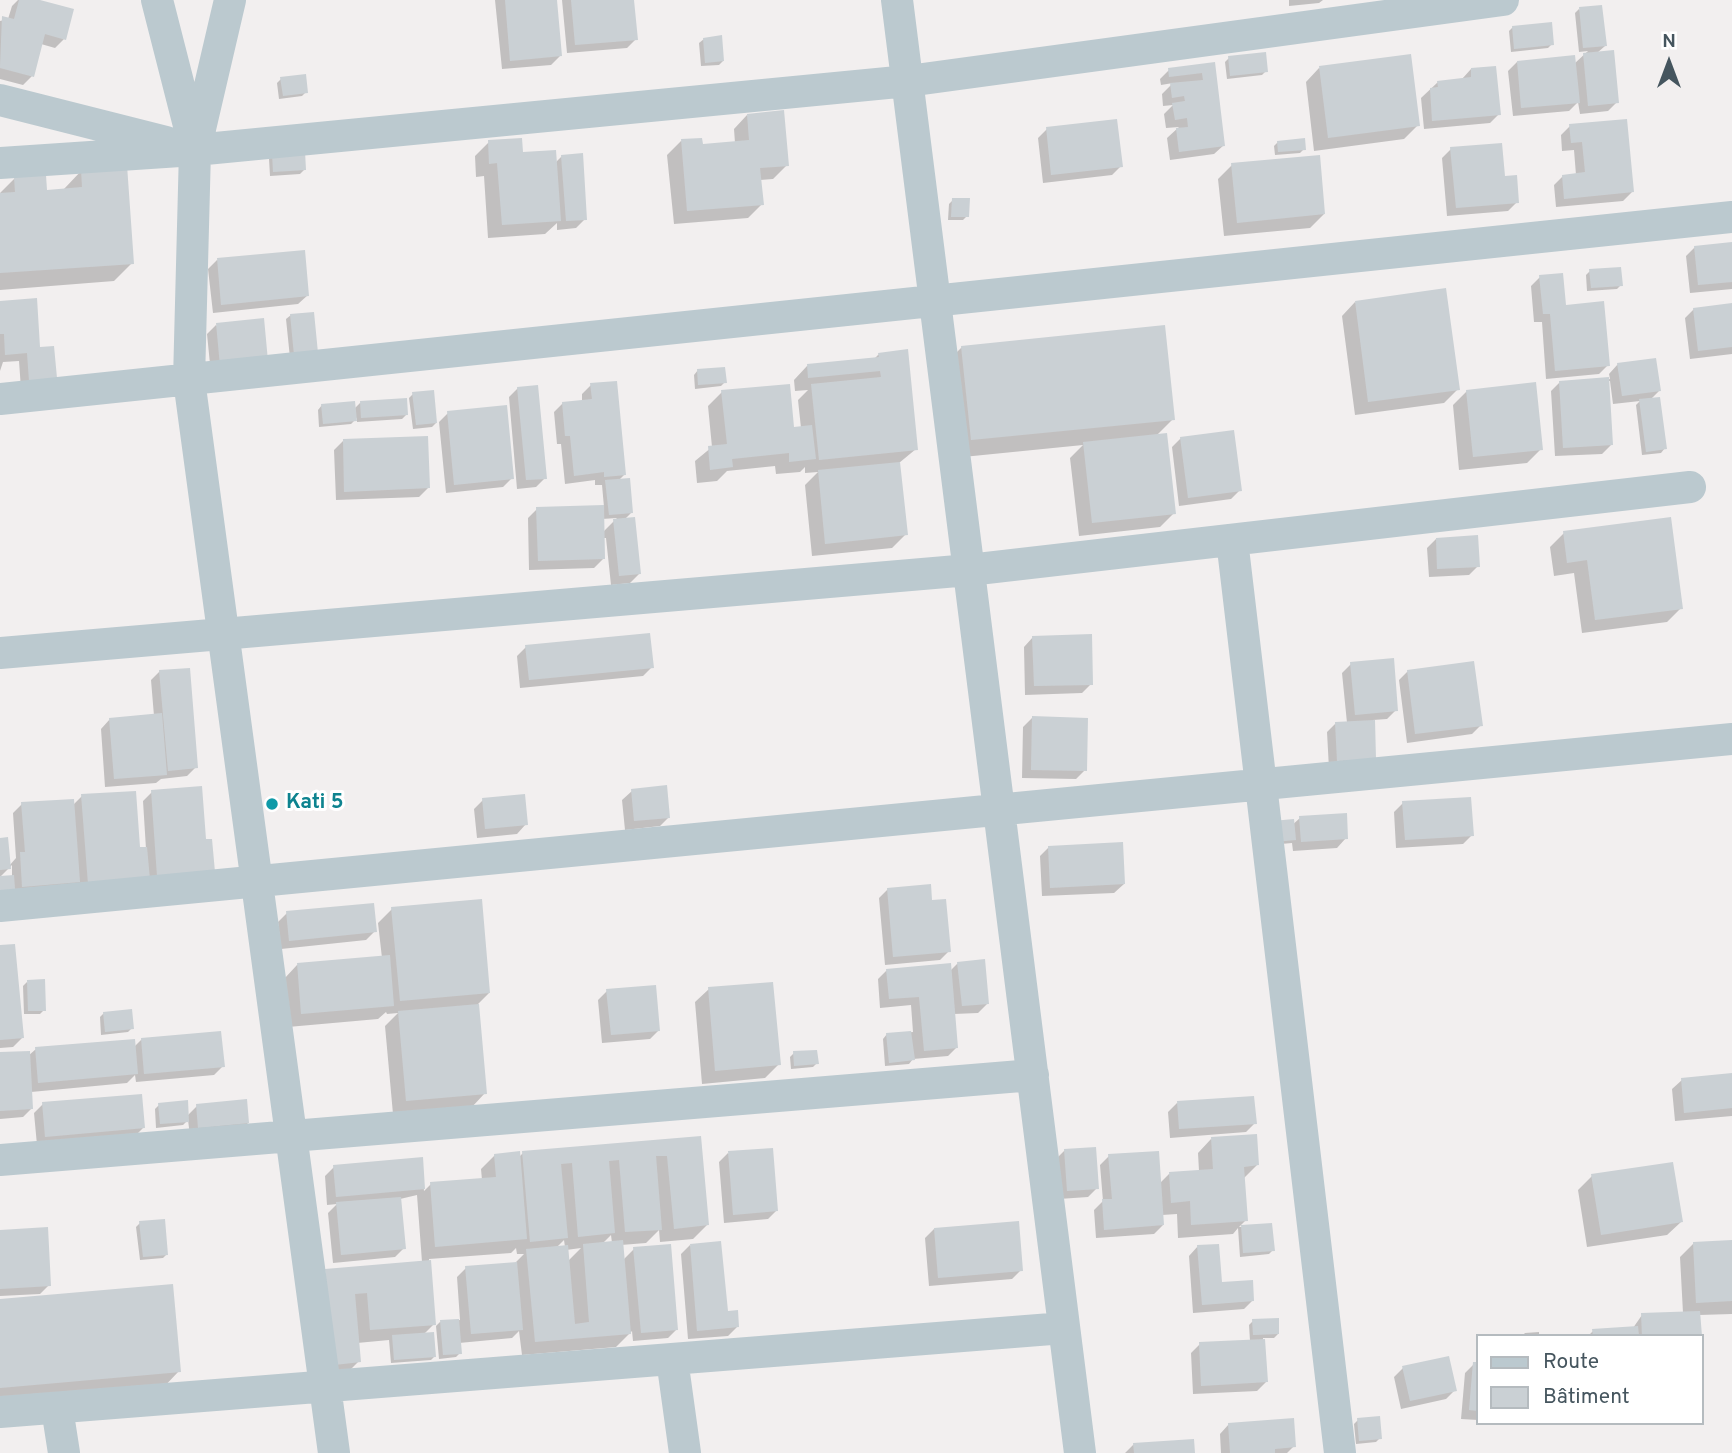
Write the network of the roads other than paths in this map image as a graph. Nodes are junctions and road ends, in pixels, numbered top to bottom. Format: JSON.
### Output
{"nodes":[{"id":1,"x":157,"y":0,"type":"edge"},
{"id":2,"x":230,"y":0,"type":"edge"},
{"id":3,"x":897,"y":0,"type":"edge"},
{"id":4,"x":1503,"y":0,"type":"edge"},
{"id":5,"x":908,"y":81,"type":"junction"},
{"id":6,"x":0,"y":100,"type":"edge"},
{"id":7,"x":195,"y":150,"type":"junction"},
{"id":8,"x":0,"y":163,"type":"edge"},
{"id":9,"x":1732,"y":217,"type":"edge"},
{"id":10,"x":936,"y":301,"type":"junction"},
{"id":11,"x":189,"y":380,"type":"junction"},
{"id":12,"x":0,"y":399,"type":"edge"},
{"id":13,"x":1690,"y":487,"type":"dead end"},
{"id":14,"x":1232,"y":540,"type":"junction"},
{"id":15,"x":969,"y":570,"type":"junction"},
{"id":16,"x":222,"y":634,"type":"junction"},
{"id":17,"x":0,"y":653,"type":"edge"},
{"id":18,"x":1732,"y":739,"type":"edge"},
{"id":19,"x":1261,"y":784,"type":"junction"},
{"id":20,"x":999,"y":809,"type":"junction"},
{"id":21,"x":256,"y":881,"type":"junction"},
{"id":22,"x":0,"y":906,"type":"edge"},
{"id":23,"x":1033,"y":1075,"type":"junction"},
{"id":24,"x":291,"y":1136,"type":"junction"},
{"id":25,"x":0,"y":1160,"type":"edge"},
{"id":26,"x":1064,"y":1328,"type":"junction"},
{"id":27,"x":671,"y":1359,"type":"junction"},
{"id":28,"x":325,"y":1387,"type":"junction"},
{"id":29,"x":57,"y":1408,"type":"junction"},
{"id":30,"x":0,"y":1412,"type":"edge"},
{"id":31,"x":64,"y":1453,"type":"edge"},
{"id":32,"x":334,"y":1453,"type":"edge"},
{"id":33,"x":685,"y":1453,"type":"edge"},
{"id":34,"x":1080,"y":1453,"type":"edge"},
{"id":35,"x":1339,"y":1453,"type":"edge"}],
"edges":[{"from":1,"to":7,"type":"street"},
{"from":2,"to":7,"type":"street"},
{"from":3,"to":5,"type":"street"},
{"from":4,"to":5,"type":"street"},
{"from":5,"to":7,"type":"street"},
{"from":5,"to":10,"type":"street"},
{"from":6,"to":7,"type":"street"},
{"from":7,"to":8,"type":"street"},
{"from":7,"to":11,"type":"street"},
{"from":9,"to":10,"type":"street"},
{"from":10,"to":11,"type":"street"},
{"from":10,"to":15,"type":"street"},
{"from":11,"to":12,"type":"street"},
{"from":11,"to":16,"type":"street"},
{"from":13,"to":14,"type":"street"},
{"from":14,"to":15,"type":"street"},
{"from":14,"to":19,"type":"street"},
{"from":15,"to":16,"type":"street"},
{"from":15,"to":20,"type":"street"},
{"from":16,"to":17,"type":"street"},
{"from":16,"to":21,"type":"street"},
{"from":18,"to":19,"type":"street"},
{"from":19,"to":20,"type":"street"},
{"from":19,"to":35,"type":"street"},
{"from":20,"to":21,"type":"street"},
{"from":20,"to":23,"type":"street"},
{"from":21,"to":22,"type":"street"},
{"from":21,"to":24,"type":"street"},
{"from":23,"to":24,"type":"street"},
{"from":23,"to":26,"type":"street"},
{"from":24,"to":25,"type":"street"},
{"from":24,"to":28,"type":"street"},
{"from":26,"to":27,"type":"street"},
{"from":26,"to":34,"type":"street"},
{"from":27,"to":28,"type":"street"},
{"from":27,"to":33,"type":"street"},
{"from":28,"to":29,"type":"street"},
{"from":28,"to":32,"type":"street"},
{"from":29,"to":30,"type":"street"},
{"from":29,"to":31,"type":"street"}]}
